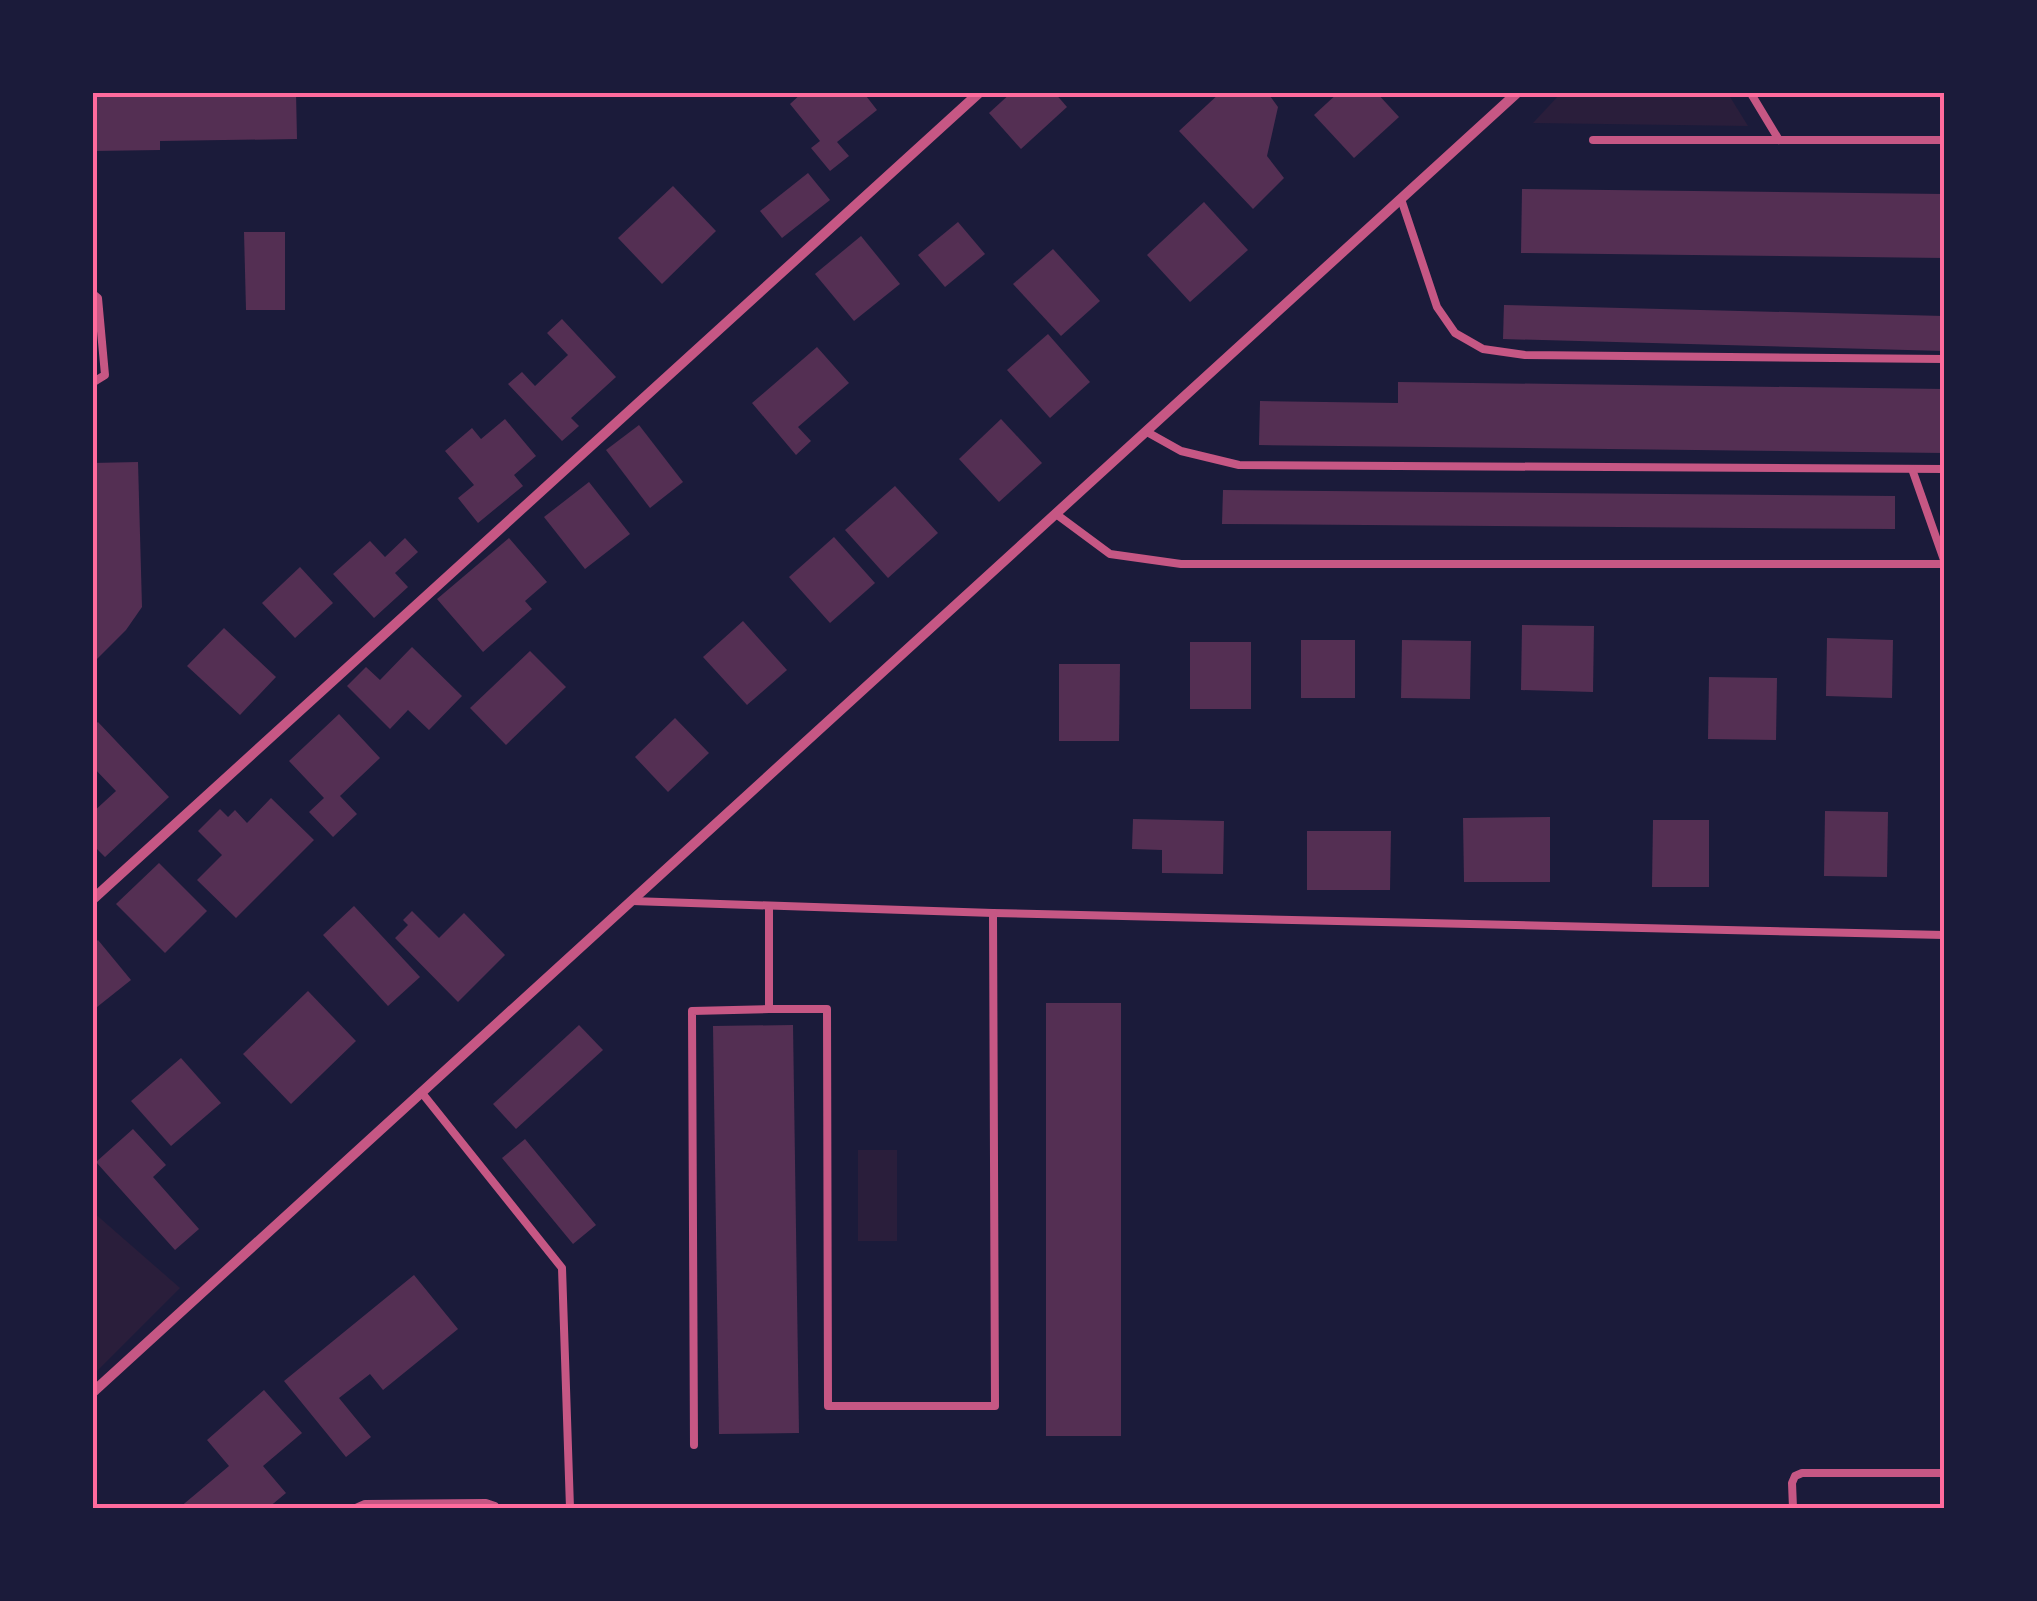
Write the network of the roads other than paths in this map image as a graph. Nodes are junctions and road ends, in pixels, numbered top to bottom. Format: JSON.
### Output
{"nodes":[{"id":1,"x":980,"y":92,"type":"edge"},
{"id":2,"x":1518,"y":92,"type":"edge"},
{"id":3,"x":1750,"y":92,"type":"edge"},
{"id":4,"x":1594,"y":140,"type":"dead end"},
{"id":5,"x":1779,"y":140,"type":"junction"},
{"id":6,"x":1944,"y":140,"type":"edge"},
{"id":7,"x":1401,"y":199,"type":"junction"},
{"id":8,"x":92,"y":293,"type":"edge"},
{"id":9,"x":1944,"y":359,"type":"edge"},
{"id":10,"x":92,"y":382,"type":"edge"},
{"id":11,"x":1147,"y":432,"type":"junction"},
{"id":12,"x":1912,"y":469,"type":"junction"},
{"id":13,"x":1944,"y":469,"type":"edge"},
{"id":14,"x":1056,"y":514,"type":"junction"},
{"id":15,"x":1944,"y":562,"type":"edge"},
{"id":16,"x":92,"y":900,"type":"edge"},
{"id":17,"x":632,"y":901,"type":"junction"},
{"id":18,"x":768,"y":906,"type":"junction"},
{"id":19,"x":993,"y":913,"type":"junction"},
{"id":20,"x":1944,"y":935,"type":"edge"},
{"id":21,"x":769,"y":1009,"type":"junction"},
{"id":22,"x":422,"y":1092,"type":"junction"},
{"id":23,"x":92,"y":1393,"type":"edge"},
{"id":24,"x":694,"y":1445,"type":"dead end"},
{"id":25,"x":1944,"y":1473,"type":"edge"},
{"id":26,"x":356,"y":1508,"type":"edge"},
{"id":27,"x":496,"y":1508,"type":"edge"},
{"id":28,"x":570,"y":1508,"type":"edge"},
{"id":29,"x":1792,"y":1508,"type":"edge"}],
"edges":[{"from":1,"to":16,"type":"street"},
{"from":2,"to":7,"type":"street"},
{"from":3,"to":5,"type":"lane"},
{"from":4,"to":5,"type":"lane"},
{"from":5,"to":6,"type":"lane"},
{"from":7,"to":9,"type":"lane"},
{"from":7,"to":11,"type":"street"},
{"from":8,"to":10,"type":"lane"},
{"from":11,"to":12,"type":"lane"},
{"from":11,"to":14,"type":"street"},
{"from":12,"to":13,"type":"lane"},
{"from":12,"to":15,"type":"lane"},
{"from":14,"to":15,"type":"lane"},
{"from":14,"to":17,"type":"street"},
{"from":17,"to":18,"type":"lane"},
{"from":17,"to":22,"type":"street"},
{"from":18,"to":19,"type":"lane"},
{"from":18,"to":21,"type":"lane"},
{"from":19,"to":20,"type":"lane"},
{"from":19,"to":21,"type":"lane"},
{"from":21,"to":24,"type":"lane"},
{"from":22,"to":23,"type":"street"},
{"from":22,"to":28,"type":"lane"},
{"from":25,"to":29,"type":"lane"},
{"from":26,"to":27,"type":"lane"}]}
